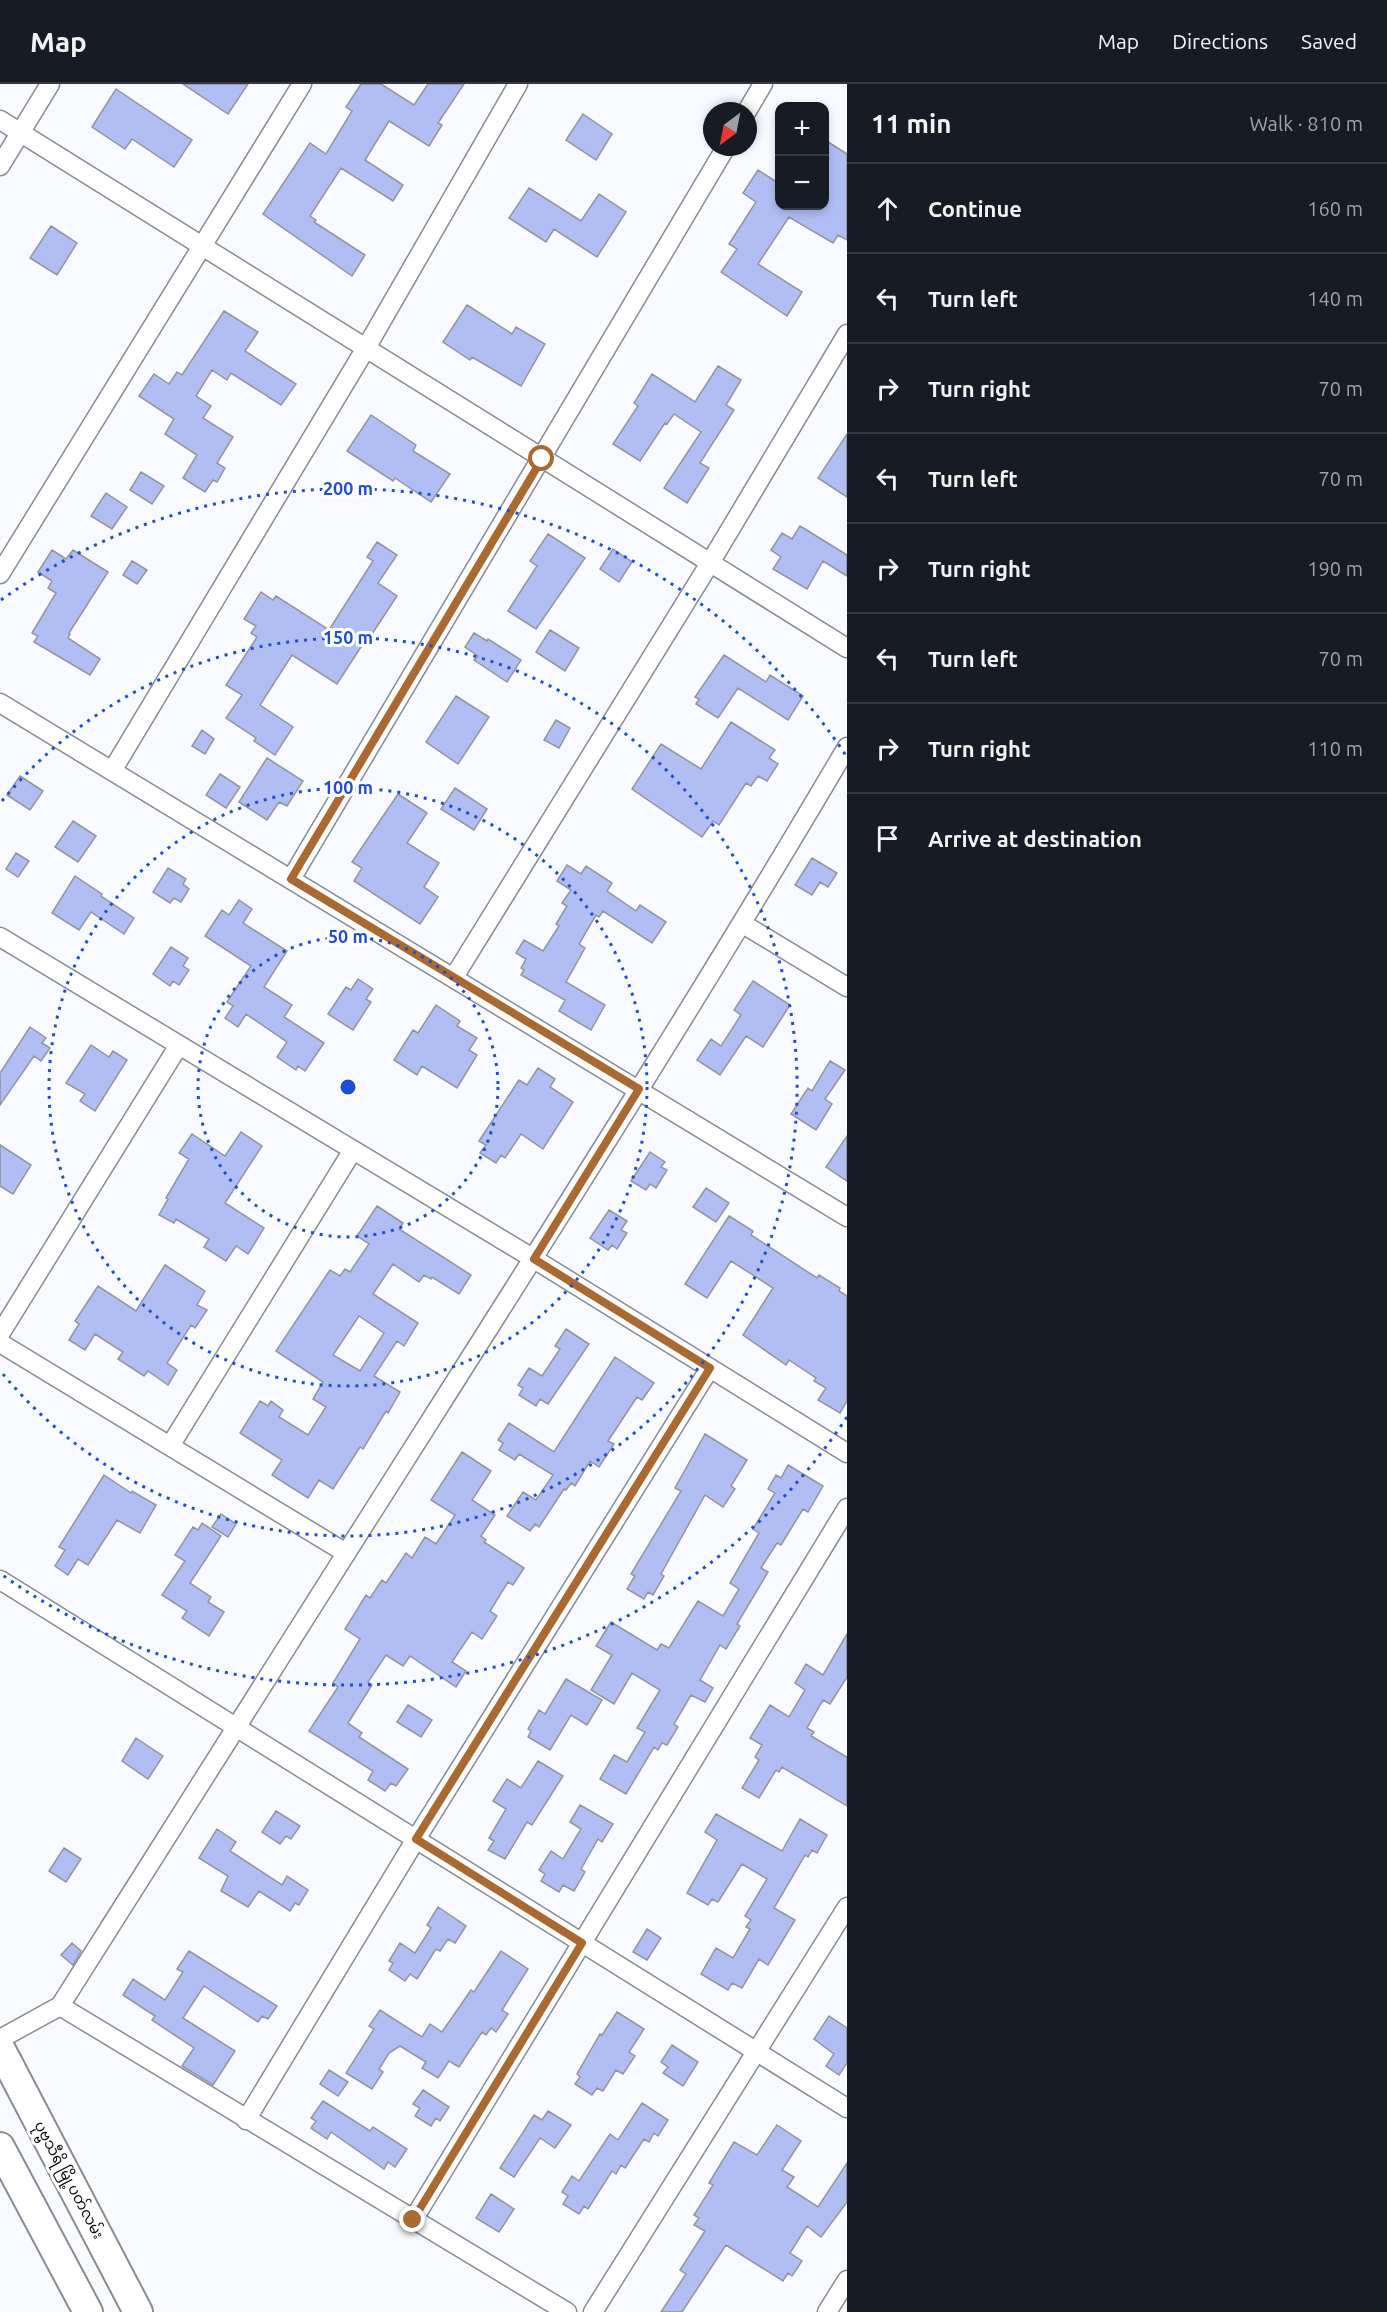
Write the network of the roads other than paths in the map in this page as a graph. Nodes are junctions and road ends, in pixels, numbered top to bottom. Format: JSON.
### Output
{"nodes":[{"id":1,"x":50,"y":84,"type":"edge"},
{"id":2,"x":302,"y":84,"type":"edge"},
{"id":3,"x":518,"y":84,"type":"edge"},
{"id":4,"x":763,"y":84,"type":"edge"},
{"id":5,"x":752,"y":102,"type":"edge"},
{"id":6,"x":0,"y":120,"type":"edge"},
{"id":7,"x":20,"y":133,"type":"junction"},
{"id":8,"x":721,"y":156,"type":"edge"},
{"id":9,"x":0,"y":166,"type":"edge"},
{"id":10,"x":202,"y":246,"type":"junction"},
{"id":11,"x":847,"y":334,"type":"edge"},
{"id":12,"x":366,"y":348,"type":"junction"},
{"id":13,"x":542,"y":459,"type":"junction"},
{"id":14,"x":710,"y":563,"type":"junction"},
{"id":15,"x":0,"y":574,"type":"edge"},
{"id":16,"x":847,"y":648,"type":"edge"},
{"id":17,"x":0,"y":703,"type":"edge"},
{"id":18,"x":847,"y":747,"type":"edge"},
{"id":19,"x":112,"y":771,"type":"junction"},
{"id":20,"x":291,"y":879,"type":"junction"},
{"id":21,"x":743,"y":924,"type":"junction"},
{"id":22,"x":1,"y":940,"type":"edge"},
{"id":23,"x":454,"y":977,"type":"junction"},
{"id":24,"x":847,"y":987,"type":"edge"},
{"id":25,"x":179,"y":1045,"type":"junction"},
{"id":26,"x":639,"y":1089,"type":"junction"},
{"id":27,"x":353,"y":1150,"type":"junction"},
{"id":28,"x":847,"y":1217,"type":"edge"},
{"id":29,"x":534,"y":1259,"type":"junction"},
{"id":30,"x":0,"y":1334,"type":"edge"},
{"id":31,"x":0,"y":1343,"type":"edge"},
{"id":32,"x":710,"y":1368,"type":"junction"},
{"id":33,"x":170,"y":1446,"type":"junction"},
{"id":34,"x":847,"y":1453,"type":"edge"},
{"id":35,"x":847,"y":1508,"type":"edge"},
{"id":36,"x":346,"y":1553,"type":"junction"},
{"id":37,"x":0,"y":1580,"type":"edge"},
{"id":38,"x":235,"y":1728,"type":"junction"},
{"id":39,"x":416,"y":1839,"type":"junction"},
{"id":40,"x":847,"y":1907,"type":"edge"},
{"id":41,"x":582,"y":1943,"type":"junction"},
{"id":42,"x":60,"y":2006,"type":"junction"},
{"id":43,"x":0,"y":2038,"type":"edge"},
{"id":44,"x":0,"y":2048,"type":"edge"},
{"id":45,"x":756,"y":2051,"type":"junction"},
{"id":46,"x":847,"y":2108,"type":"edge"},
{"id":47,"x":246,"y":2120,"type":"junction"},
{"id":48,"x":0,"y":2147,"type":"edge"},
{"id":49,"x":413,"y":2220,"type":"junction"},
{"id":50,"x":847,"y":2280,"type":"edge"},
{"id":51,"x":88,"y":2312,"type":"edge"},
{"id":52,"x":138,"y":2312,"type":"edge"},
{"id":53,"x":567,"y":2312,"type":"edge"},
{"id":54,"x":593,"y":2312,"type":"edge"},
{"id":55,"x":827,"y":2312,"type":"edge"}],
"edges":[{"from":1,"to":7,"type":"street"},
{"from":2,"to":10,"type":"street"},
{"from":3,"to":12,"type":"street"},
{"from":4,"to":5,"type":"street"},
{"from":6,"to":7,"type":"street"},
{"from":7,"to":9,"type":"street"},
{"from":7,"to":10,"type":"street"},
{"from":8,"to":13,"type":"street"},
{"from":10,"to":12,"type":"street"},
{"from":10,"to":15,"type":"street"},
{"from":11,"to":14,"type":"street"},
{"from":12,"to":13,"type":"street"},
{"from":12,"to":19,"type":"street"},
{"from":13,"to":14,"type":"street"},
{"from":13,"to":20,"type":"street"},
{"from":14,"to":16,"type":"street"},
{"from":14,"to":23,"type":"street"},
{"from":17,"to":19,"type":"street"},
{"from":18,"to":21,"type":"street"},
{"from":19,"to":20,"type":"street"},
{"from":20,"to":23,"type":"street"},
{"from":21,"to":24,"type":"street"},
{"from":21,"to":26,"type":"street"},
{"from":22,"to":25,"type":"street"},
{"from":23,"to":26,"type":"street"},
{"from":25,"to":27,"type":"street"},
{"from":25,"to":30,"type":"street"},
{"from":26,"to":28,"type":"street"},
{"from":26,"to":29,"type":"street"},
{"from":27,"to":29,"type":"street"},
{"from":27,"to":33,"type":"street"},
{"from":29,"to":32,"type":"street"},
{"from":29,"to":36,"type":"street"},
{"from":31,"to":33,"type":"street"},
{"from":32,"to":34,"type":"street"},
{"from":32,"to":39,"type":"street"},
{"from":33,"to":36,"type":"street"},
{"from":35,"to":41,"type":"street"},
{"from":36,"to":38,"type":"street"},
{"from":37,"to":38,"type":"street"},
{"from":38,"to":39,"type":"street"},
{"from":38,"to":42,"type":"street"},
{"from":39,"to":41,"type":"street"},
{"from":39,"to":47,"type":"street"},
{"from":40,"to":45,"type":"street"},
{"from":41,"to":45,"type":"street"},
{"from":41,"to":49,"type":"street"},
{"from":42,"to":43,"type":"street"},
{"from":42,"to":47,"type":"street"},
{"from":44,"to":52,"type":"main road","name":"ပုဗ္ဗသီရိ မြို့ပတ်လမ်း"},
{"from":45,"to":46,"type":"street"},
{"from":45,"to":54,"type":"street"},
{"from":47,"to":49,"type":"street"},
{"from":48,"to":51,"type":"main road"},
{"from":49,"to":53,"type":"street"},
{"from":50,"to":55,"type":"street"}]}
